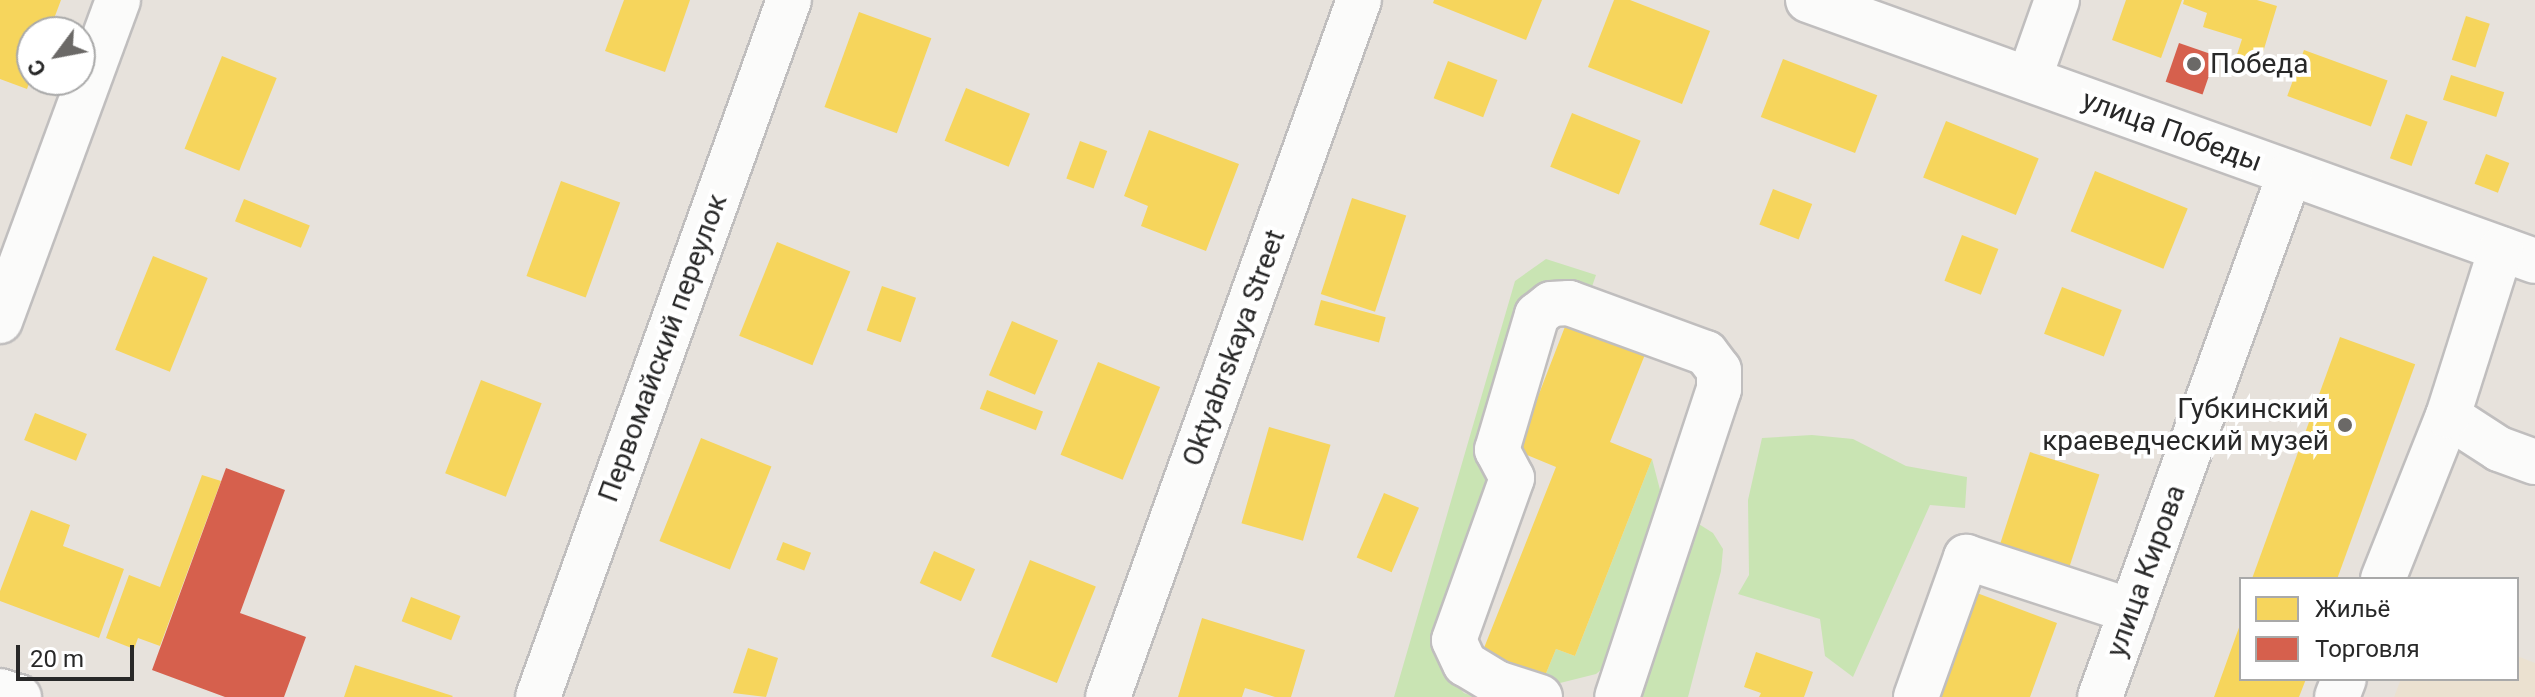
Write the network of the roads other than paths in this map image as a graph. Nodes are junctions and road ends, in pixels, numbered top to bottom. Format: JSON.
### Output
{"nodes":[{"id":1,"x":118,"y":0,"type":"edge"},
{"id":2,"x":789,"y":0,"type":"edge"},
{"id":3,"x":1359,"y":0,"type":"edge"},
{"id":4,"x":1808,"y":0,"type":"edge"},
{"id":5,"x":2057,"y":0,"type":"edge"},
{"id":6,"x":2029,"y":79,"type":"junction"},
{"id":7,"x":2290,"y":173,"type":"junction"},
{"id":8,"x":2518,"y":255,"type":"edge"},
{"id":9,"x":0,"y":321,"type":"edge"},
{"id":10,"x":2448,"y":416,"type":"junction"},
{"id":11,"x":2535,"y":462,"type":"edge"},
{"id":12,"x":2384,"y":577,"type":"edge"},
{"id":13,"x":2131,"y":611,"type":"junction"},
{"id":14,"x":538,"y":697,"type":"edge"},
{"id":15,"x":1108,"y":697,"type":"edge"},
{"id":16,"x":1540,"y":697,"type":"edge"},
{"id":17,"x":1617,"y":697,"type":"edge"},
{"id":18,"x":1916,"y":697,"type":"edge"},
{"id":19,"x":2100,"y":697,"type":"edge"}],
"edges":[{"from":1,"to":9,"type":"street"},
{"from":2,"to":14,"type":"street","name":"Первомайский переулок"},
{"from":3,"to":15,"type":"street","name":"Oktyabrskaya Street"},
{"from":4,"to":6,"type":"street","name":"улица Победы"},
{"from":5,"to":6,"type":"street"},
{"from":6,"to":7,"type":"street","name":"улица Победы"},
{"from":7,"to":8,"type":"street","name":"улица Победы"},
{"from":7,"to":13,"type":"street","name":"улица Кирова"},
{"from":8,"to":10,"type":"street"},
{"from":10,"to":11,"type":"street"},
{"from":10,"to":12,"type":"street"},
{"from":13,"to":18,"type":"street"},
{"from":13,"to":19,"type":"street","name":"улица Кирова"},
{"from":16,"to":17,"type":"street"}]}
